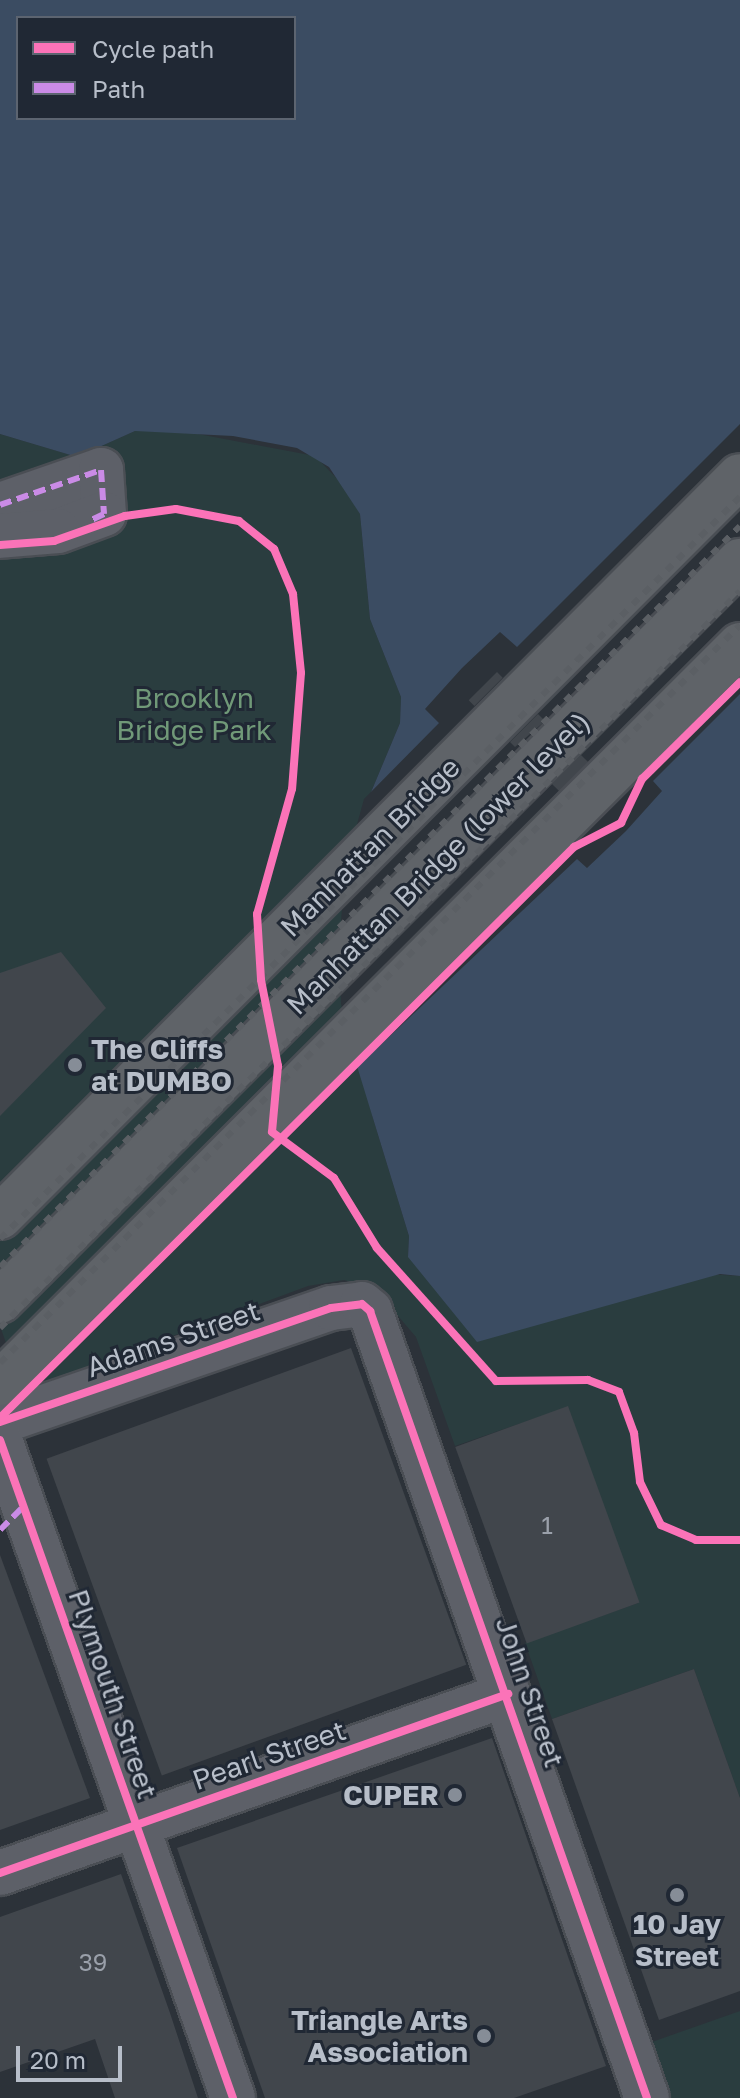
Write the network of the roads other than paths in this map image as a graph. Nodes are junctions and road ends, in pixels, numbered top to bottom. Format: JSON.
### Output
{"nodes":[{"id":1,"x":740,"y":476,"type":"edge"},
{"id":2,"x":0,"y":505,"type":"edge"},
{"id":3,"x":0,"y":536,"type":"edge"},
{"id":4,"x":740,"y":561,"type":"edge"},
{"id":5,"x":740,"y":645,"type":"edge"},
{"id":6,"x":0,"y":1217,"type":"edge"},
{"id":7,"x":0,"y":1301,"type":"edge"},
{"id":8,"x":362,"y":1304,"type":"joint"},
{"id":9,"x":0,"y":1383,"type":"edge"},
{"id":10,"x":0,"y":1422,"type":"edge"},
{"id":11,"x":0,"y":1440,"type":"edge"},
{"id":12,"x":12,"y":1518,"type":"edge"},
{"id":13,"x":508,"y":1694,"type":"junction"},
{"id":14,"x":136,"y":1825,"type":"junction"},
{"id":15,"x":0,"y":1873,"type":"edge"},
{"id":16,"x":644,"y":2097,"type":"edge"},
{"id":17,"x":233,"y":2098,"type":"edge"}],
"edges":[{"from":1,"to":6,"type":"main road","name":"Manhattan Bridge"},
{"from":2,"to":3,"type":"street"},
{"from":4,"to":7,"type":"main road","name":"Manhattan Bridge (lower level)"},
{"from":5,"to":9,"type":"main road"},
{"from":8,"to":10,"type":"street","name":"Adams Street"},
{"from":8,"to":13,"type":"street","name":"John Street"},
{"from":11,"to":12,"type":"street","name":"Plymouth Street"},
{"from":12,"to":14,"type":"street","name":"Plymouth Street"},
{"from":13,"to":14,"type":"street","name":"Pearl Street"},
{"from":13,"to":16,"type":"street","name":"John Street"},
{"from":14,"to":15,"type":"street","name":"Pearl Street"},
{"from":14,"to":17,"type":"street","name":"Plymouth Street"}]}
